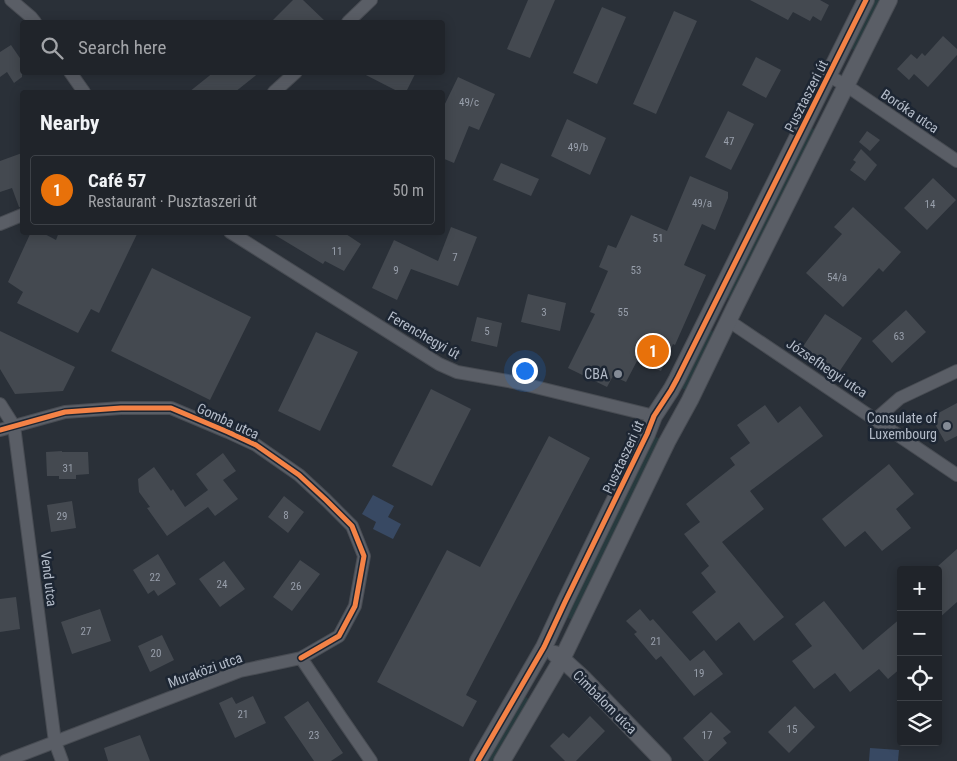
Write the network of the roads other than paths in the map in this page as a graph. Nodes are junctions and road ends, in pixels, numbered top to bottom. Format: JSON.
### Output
{"nodes":[{"id":1,"x":11,"y":0,"type":"edge"},
{"id":2,"x":371,"y":0,"type":"edge"},
{"id":3,"x":866,"y":0,"type":"edge"},
{"id":4,"x":888,"y":0,"type":"edge"},
{"id":5,"x":33,"y":20,"type":"edge"},
{"id":6,"x":350,"y":20,"type":"edge"},
{"id":7,"x":72,"y":75,"type":"edge"},
{"id":8,"x":293,"y":75,"type":"edge"},
{"id":9,"x":828,"y":76,"type":"junction"},
{"id":10,"x":847,"y":86,"type":"junction"},
{"id":11,"x":83,"y":90,"type":"edge"},
{"id":12,"x":276,"y":90,"type":"edge"},
{"id":13,"x":957,"y":161,"type":"edge"},
{"id":14,"x":20,"y":216,"type":"edge"},
{"id":15,"x":0,"y":224,"type":"edge"},
{"id":16,"x":235,"y":235,"type":"edge"},
{"id":17,"x":712,"y":309,"type":"junction"},
{"id":18,"x":729,"y":321,"type":"junction"},
{"id":19,"x":957,"y":371,"type":"edge"},
{"id":20,"x":0,"y":404,"type":"edge"},
{"id":21,"x":654,"y":416,"type":"junction"},
{"id":22,"x":876,"y":419,"type":"junction"},
{"id":23,"x":14,"y":426,"type":"junction"},
{"id":24,"x":675,"y":427,"type":"junction"},
{"id":25,"x":0,"y":430,"type":"edge"},
{"id":26,"x":957,"y":475,"type":"edge"},
{"id":27,"x":544,"y":647,"type":"junction"},
{"id":28,"x":302,"y":658,"type":"junction"},
{"id":29,"x":562,"y":659,"type":"junction"},
{"id":30,"x":55,"y":742,"type":"junction"},
{"id":31,"x":5,"y":761,"type":"edge"},
{"id":32,"x":62,"y":761,"type":"edge"},
{"id":33,"x":371,"y":761,"type":"edge"},
{"id":34,"x":478,"y":761,"type":"edge"},
{"id":35,"x":502,"y":761,"type":"edge"},
{"id":36,"x":663,"y":761,"type":"edge"}],
"edges":[{"from":1,"to":5,"type":"street"},
{"from":2,"to":6,"type":"street"},
{"from":3,"to":9,"type":"street","name":"Pusztaszeri út"},
{"from":4,"to":10,"type":"street"},
{"from":7,"to":11,"type":"street"},
{"from":8,"to":12,"type":"street"},
{"from":9,"to":10,"type":"street","name":"Pusztaszeri út"},
{"from":9,"to":17,"type":"street","name":"Pusztaszeri út"},
{"from":10,"to":13,"type":"street","name":"Boróka utca"},
{"from":10,"to":18,"type":"street"},
{"from":14,"to":15,"type":"street"},
{"from":16,"to":21,"type":"street","name":"Ferenchegyi út"},
{"from":17,"to":18,"type":"street"},
{"from":17,"to":21,"type":"street","name":"Pusztaszeri út"},
{"from":18,"to":22,"type":"street","name":"Józsefhegyi utca"},
{"from":18,"to":24,"type":"street"},
{"from":19,"to":22,"type":"street"},
{"from":20,"to":23,"type":"street","name":"Vend utca"},
{"from":21,"to":24,"type":"street"},
{"from":21,"to":27,"type":"street","name":"Pusztaszeri út"},
{"from":22,"to":26,"type":"street","name":"Józsefhegyi utca"},
{"from":23,"to":25,"type":"street","name":"Gomba utca"},
{"from":23,"to":28,"type":"street","name":"Gomba utca"},
{"from":23,"to":30,"type":"street","name":"Vend utca"},
{"from":24,"to":29,"type":"street"},
{"from":27,"to":29,"type":"street","name":"Cimbalom utca"},
{"from":27,"to":34,"type":"street","name":"Pusztaszeri út"},
{"from":28,"to":30,"type":"street","name":"Muraközi utca"},
{"from":28,"to":33,"type":"street"},
{"from":29,"to":35,"type":"street"},
{"from":29,"to":36,"type":"street","name":"Cimbalom utca"},
{"from":30,"to":31,"type":"street","name":"Muraközi utca"},
{"from":30,"to":32,"type":"street","name":"Vend utca"}]}
